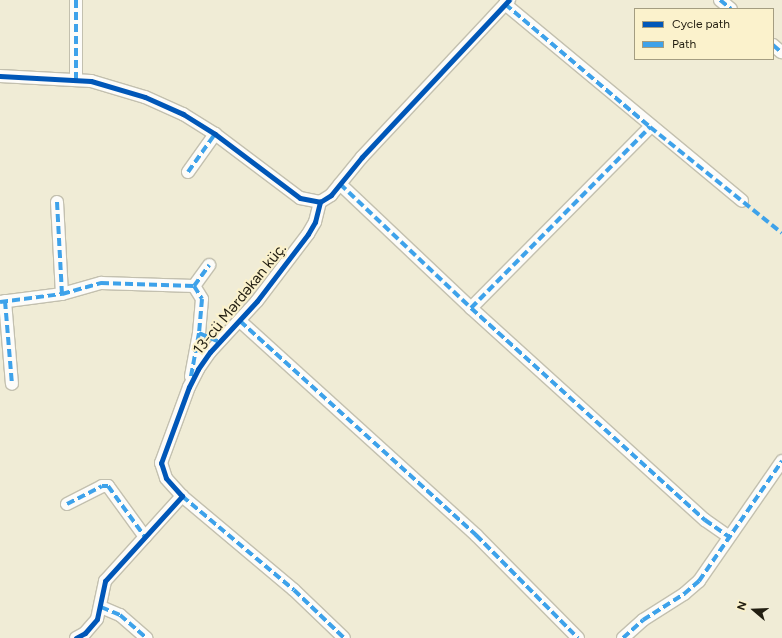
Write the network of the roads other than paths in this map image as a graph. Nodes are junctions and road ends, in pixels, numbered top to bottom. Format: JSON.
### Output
{"nodes":[{"id":1,"x":76,"y":0,"type":"edge"},
{"id":2,"x":720,"y":0,"type":"edge"},
{"id":3,"x":507,"y":2,"type":"edge"},
{"id":4,"x":730,"y":8,"type":"edge"},
{"id":5,"x":0,"y":76,"type":"edge"},
{"id":6,"x":76,"y":80,"type":"junction"},
{"id":7,"x":650,"y":127,"type":"junction"},
{"id":8,"x":215,"y":134,"type":"junction"},
{"id":9,"x":188,"y":172,"type":"dead end"},
{"id":10,"x":340,"y":184,"type":"junction"},
{"id":11,"x":742,"y":201,"type":"dead end"},
{"id":12,"x":57,"y":202,"type":"dead end"},
{"id":13,"x":320,"y":202,"type":"junction"},
{"id":14,"x":209,"y":265,"type":"dead end"},
{"id":15,"x":194,"y":286,"type":"junction"},
{"id":16,"x":62,"y":294,"type":"junction"},
{"id":17,"x":3,"y":302,"type":"edge"},
{"id":18,"x":471,"y":308,"type":"junction"},
{"id":19,"x":240,"y":321,"type":"junction"},
{"id":20,"x":199,"y":334,"type":"junction"},
{"id":21,"x":219,"y":342,"type":"junction"},
{"id":22,"x":12,"y":384,"type":"dead end"},
{"id":23,"x":189,"y":387,"type":"junction"},
{"id":24,"x":782,"y":461,"type":"edge"},
{"id":25,"x":182,"y":496,"type":"junction"},
{"id":26,"x":67,"y":504,"type":"dead end"},
{"id":27,"x":145,"y":537,"type":"junction"},
{"id":28,"x":729,"y":538,"type":"junction"},
{"id":29,"x":101,"y":607,"type":"junction"},
{"id":30,"x":76,"y":638,"type":"edge"},
{"id":31,"x":146,"y":638,"type":"edge"},
{"id":32,"x":344,"y":638,"type":"edge"},
{"id":33,"x":578,"y":638,"type":"edge"},
{"id":34,"x":623,"y":638,"type":"edge"}],
"edges":[{"from":1,"to":6,"type":"street"},
{"from":2,"to":4,"type":"street"},
{"from":3,"to":7,"type":"street"},
{"from":3,"to":10,"type":"street"},
{"from":5,"to":6,"type":"street"},
{"from":6,"to":8,"type":"street"},
{"from":7,"to":11,"type":"street"},
{"from":7,"to":18,"type":"street"},
{"from":8,"to":9,"type":"street"},
{"from":8,"to":13,"type":"street"},
{"from":10,"to":13,"type":"street"},
{"from":10,"to":18,"type":"street"},
{"from":12,"to":16,"type":"street"},
{"from":13,"to":19,"type":"street","name":"13-cü Mərdəkan küç."},
{"from":14,"to":15,"type":"street"},
{"from":15,"to":16,"type":"street"},
{"from":15,"to":20,"type":"street"},
{"from":16,"to":17,"type":"street"},
{"from":17,"to":22,"type":"street"},
{"from":18,"to":28,"type":"street"},
{"from":19,"to":21,"type":"street","name":"13-cü Mərdəkan küç."},
{"from":19,"to":33,"type":"street"},
{"from":20,"to":21,"type":"street"},
{"from":20,"to":23,"type":"street"},
{"from":21,"to":23,"type":"street","name":"13-cü Mərdəkan küç."},
{"from":23,"to":25,"type":"street","name":"13-cü Mərdəkan küç."},
{"from":24,"to":28,"type":"street"},
{"from":25,"to":27,"type":"street"},
{"from":25,"to":32,"type":"street","name":"13-cü Mərdəkan küç."},
{"from":26,"to":27,"type":"street"},
{"from":27,"to":29,"type":"street"},
{"from":28,"to":34,"type":"street"},
{"from":29,"to":30,"type":"street"},
{"from":29,"to":31,"type":"street"}]}
